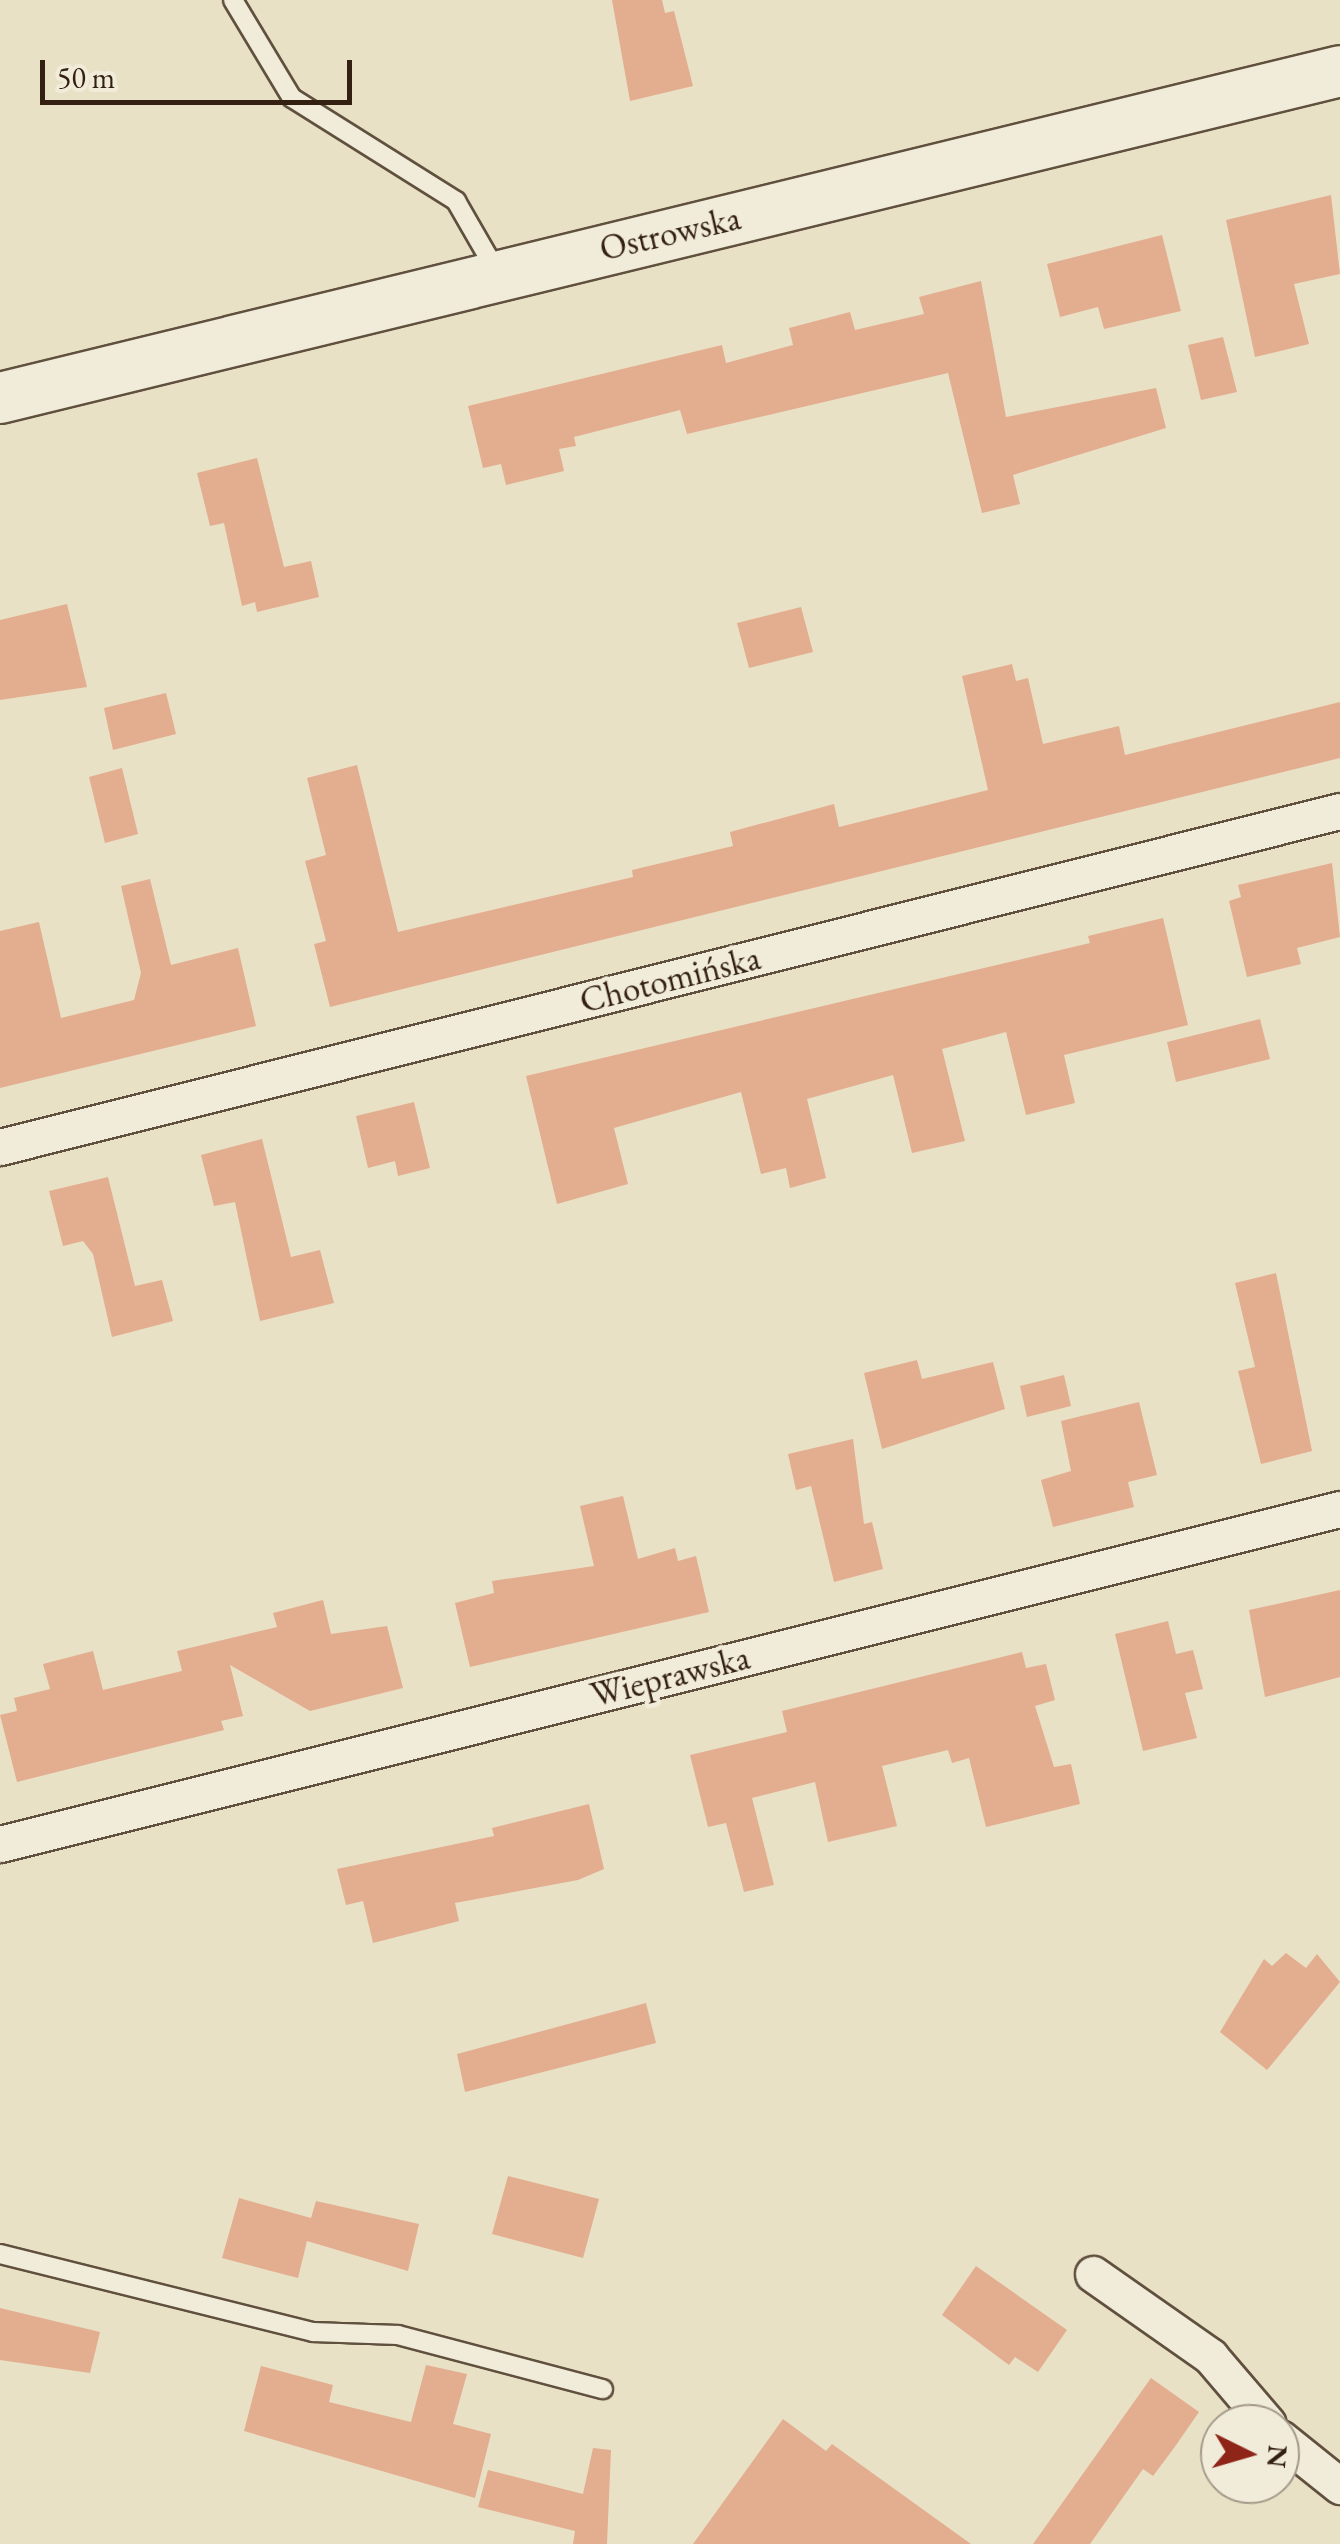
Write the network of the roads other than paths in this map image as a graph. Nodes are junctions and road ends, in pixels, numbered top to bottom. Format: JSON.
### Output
{"nodes":[{"id":1,"x":234,"y":0,"type":"edge"},
{"id":2,"x":1340,"y":71,"type":"edge"},
{"id":3,"x":498,"y":274,"type":"junction"},
{"id":4,"x":0,"y":398,"type":"edge"},
{"id":5,"x":1340,"y":811,"type":"edge"},
{"id":6,"x":0,"y":1147,"type":"edge"},
{"id":7,"x":1340,"y":1508,"type":"edge"},
{"id":8,"x":0,"y":1844,"type":"edge"},
{"id":9,"x":0,"y":2254,"type":"edge"},
{"id":10,"x":1092,"y":2274,"type":"dead end"},
{"id":11,"x":602,"y":2390,"type":"dead end"},
{"id":12,"x":1251,"y":2404,"type":"edge"},
{"id":13,"x":1300,"y":2454,"type":"edge"},
{"id":14,"x":1340,"y":2486,"type":"edge"}],
"edges":[{"from":1,"to":3,"type":"lane"},
{"from":2,"to":3,"type":"street","name":"Ostrowska"},
{"from":3,"to":4,"type":"street","name":"Ostrowska"},
{"from":5,"to":6,"type":"street","name":"Chotomińska"},
{"from":7,"to":8,"type":"street","name":"Wieprawska"},
{"from":9,"to":11,"type":"lane"},
{"from":10,"to":12,"type":"street"},
{"from":13,"to":14,"type":"street"}]}
